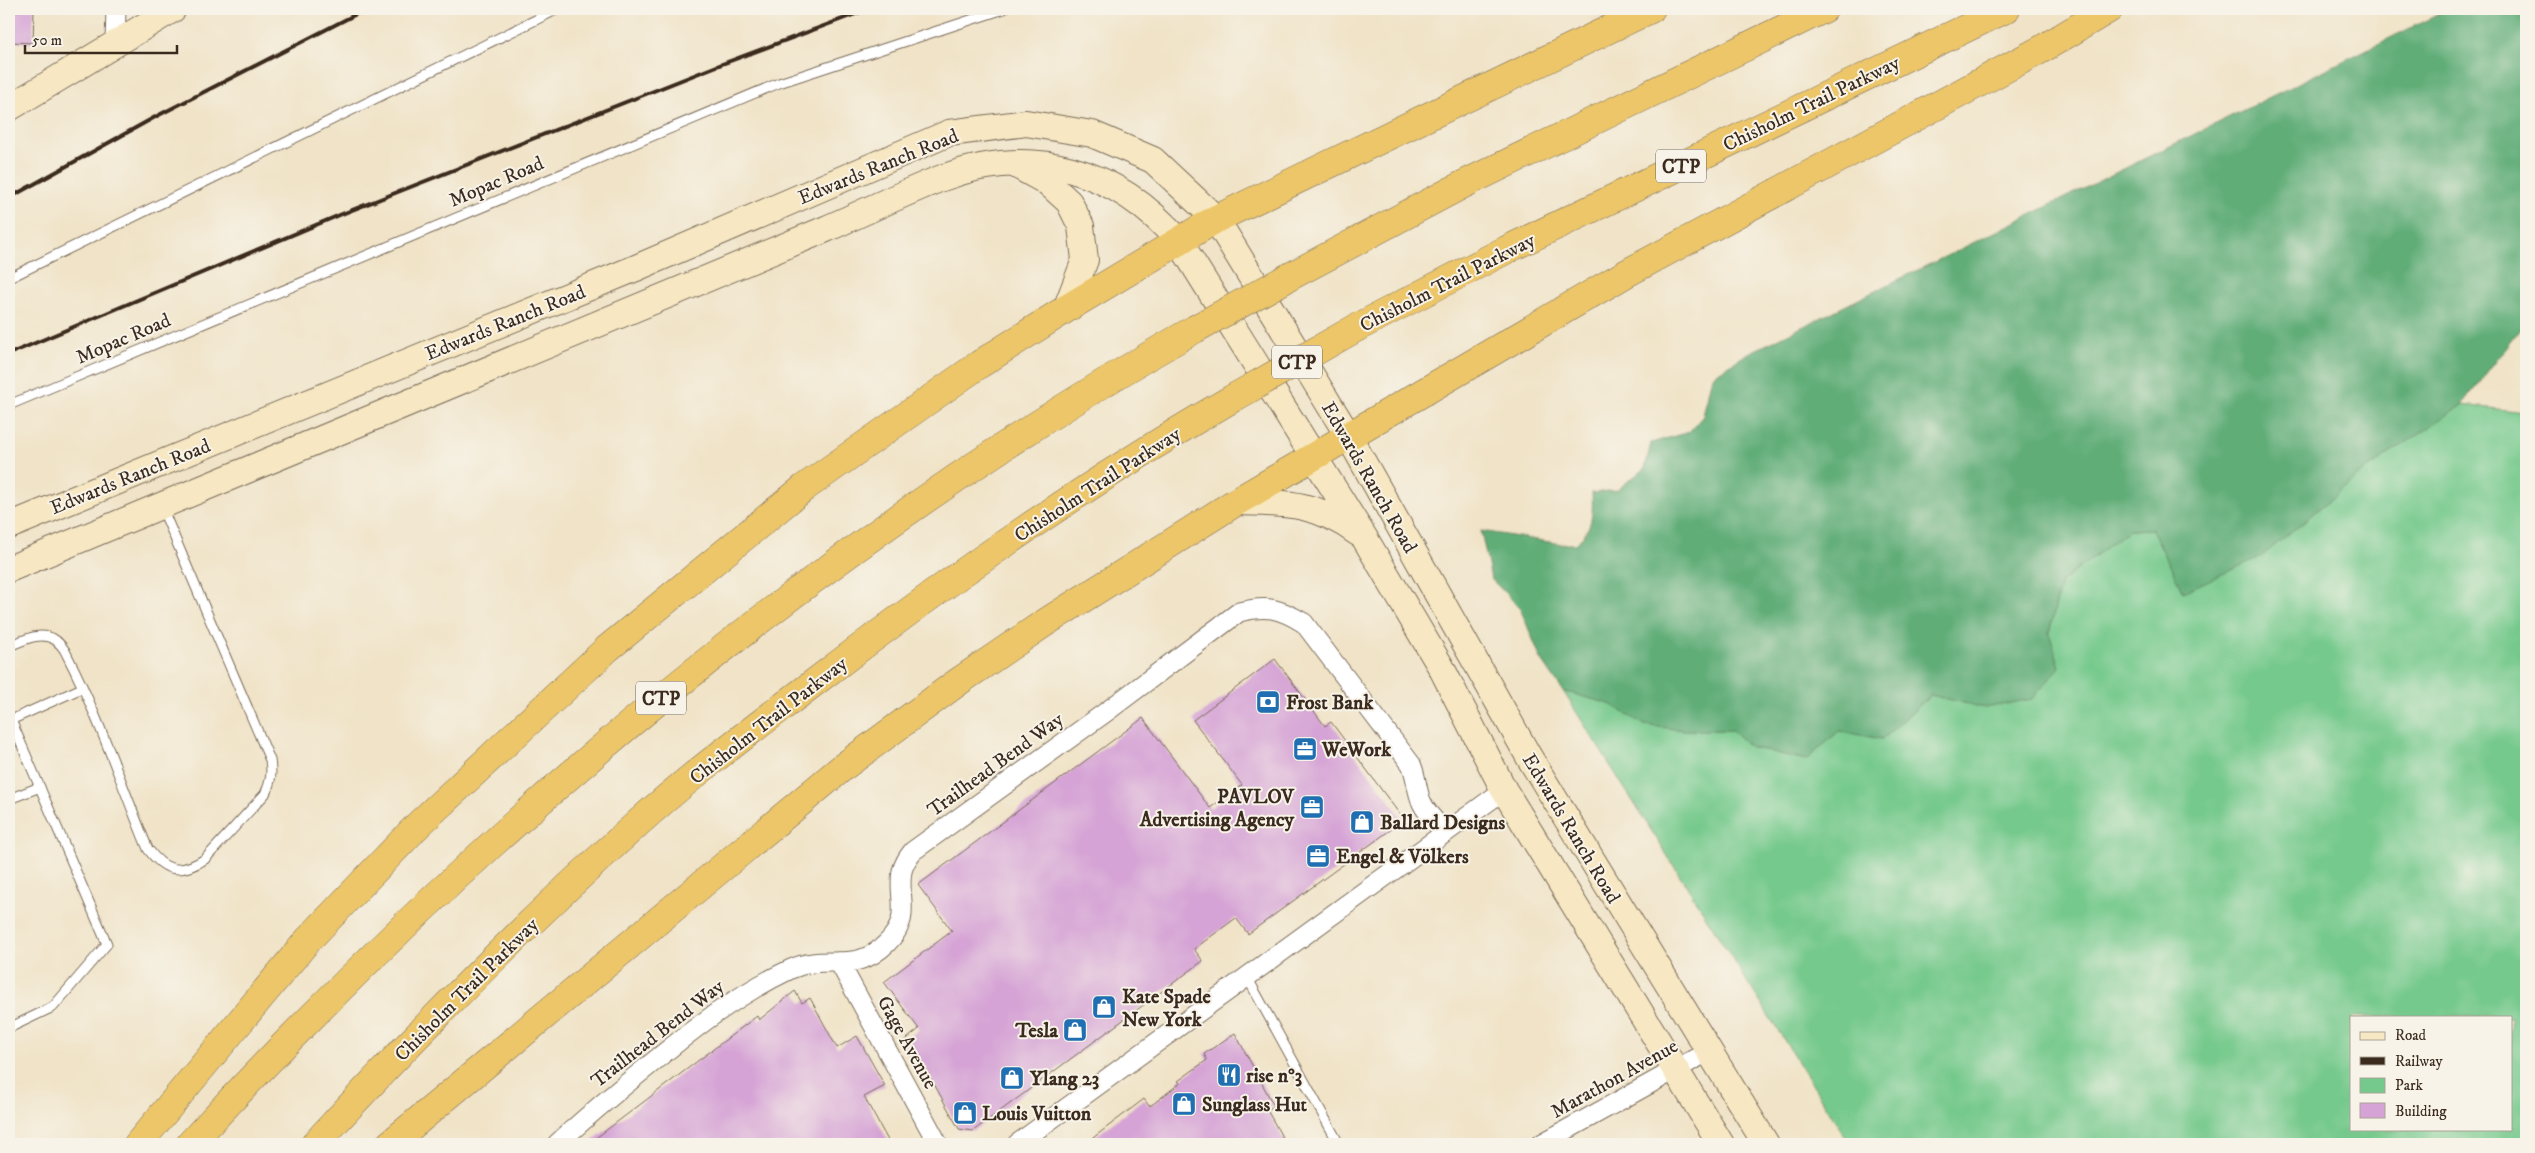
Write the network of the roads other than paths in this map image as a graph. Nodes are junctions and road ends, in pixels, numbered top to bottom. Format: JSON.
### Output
{"nodes":[{"id":1,"x":116,"y":9,"type":"edge"},
{"id":2,"x":173,"y":9,"type":"edge"},
{"id":3,"x":558,"y":9,"type":"edge"},
{"id":4,"x":1004,"y":9,"type":"edge"},
{"id":5,"x":1651,"y":9,"type":"edge"},
{"id":6,"x":1824,"y":9,"type":"edge"},
{"id":7,"x":2006,"y":9,"type":"edge"},
{"id":8,"x":2109,"y":9,"type":"edge"},
{"id":9,"x":115,"y":44,"type":"junction"},
{"id":10,"x":16,"y":100,"type":"edge"},
{"id":11,"x":1016,"y":164,"type":"junction"},
{"id":12,"x":1216,"y":219,"type":"junction"},
{"id":13,"x":1179,"y":241,"type":"junction"},
{"id":14,"x":9,"y":278,"type":"edge"},
{"id":15,"x":1066,"y":309,"type":"junction"},
{"id":16,"x":9,"y":405,"type":"edge"},
{"id":17,"x":1349,"y":437,"type":"junction"},
{"id":18,"x":1314,"y":457,"type":"junction"},
{"id":19,"x":1236,"y":502,"type":"junction"},
{"id":20,"x":161,"y":505,"type":"junction"},
{"id":21,"x":9,"y":526,"type":"edge"},
{"id":22,"x":1364,"y":537,"type":"junction"},
{"id":23,"x":9,"y":569,"type":"edge"},
{"id":24,"x":9,"y":646,"type":"edge"},
{"id":25,"x":1441,"y":667,"type":"junction"},
{"id":26,"x":82,"y":688,"type":"junction"},
{"id":27,"x":10,"y":720,"type":"edge"},
{"id":28,"x":1528,"y":757,"type":"junction"},
{"id":29,"x":40,"y":787,"type":"junction"},
{"id":30,"x":1504,"y":790,"type":"junction"},
{"id":31,"x":9,"y":799,"type":"edge"},
{"id":32,"x":1445,"y":832,"type":"junction"},
{"id":33,"x":1590,"y":860,"type":"junction"},
{"id":34,"x":839,"y":962,"type":"junction"},
{"id":35,"x":1247,"y":978,"type":"junction"},
{"id":36,"x":9,"y":1028,"type":"edge"},
{"id":37,"x":1709,"y":1051,"type":"junction"},
{"id":38,"x":1676,"y":1069,"type":"junction"},
{"id":39,"x":138,"y":1144,"type":"edge"},
{"id":40,"x":190,"y":1144,"type":"edge"},
{"id":41,"x":315,"y":1144,"type":"edge"},
{"id":42,"x":390,"y":1144,"type":"edge"},
{"id":43,"x":558,"y":1144,"type":"edge"},
{"id":44,"x":938,"y":1144,"type":"edge"},
{"id":45,"x":1017,"y":1144,"type":"edge"},
{"id":46,"x":1339,"y":1144,"type":"edge"},
{"id":47,"x":1540,"y":1144,"type":"edge"},
{"id":48,"x":1721,"y":1144,"type":"edge"},
{"id":49,"x":1766,"y":1144,"type":"edge"}],
"edges":[{"from":1,"to":9,"type":"street"},
{"from":2,"to":9,"type":"street"},
{"from":3,"to":14,"type":"lane"},
{"from":4,"to":16,"type":"lane","name":"Mopac Road"},
{"from":5,"to":12,"type":"highway"},
{"from":6,"to":40,"type":"highway","number":"CTP","bridge":true},
{"from":7,"to":41,"type":"highway","name":"Chisholm Trail Parkway","number":"CTP","bridge":true},
{"from":8,"to":17,"type":"highway"},
{"from":9,"to":10,"type":"street"},
{"from":11,"to":13,"type":"street","name":"Edwards Ranch Road"},
{"from":11,"to":15,"type":"street"},
{"from":11,"to":20,"type":"street","name":"Edwards Ranch Road"},
{"from":12,"to":13,"type":"highway"},
{"from":12,"to":17,"type":"street","name":"Edwards Ranch Road"},
{"from":12,"to":21,"type":"street","name":"Edwards Ranch Road"},
{"from":13,"to":15,"type":"highway"},
{"from":13,"to":18,"type":"street","name":"Edwards Ranch Road"},
{"from":15,"to":39,"type":"highway"},
{"from":17,"to":18,"type":"highway"},
{"from":17,"to":28,"type":"street","name":"Edwards Ranch Road"},
{"from":18,"to":19,"type":"highway"},
{"from":18,"to":22,"type":"street","name":"Edwards Ranch Road"},
{"from":19,"to":22,"type":"street"},
{"from":19,"to":42,"type":"highway"},
{"from":20,"to":23,"type":"street","name":"Edwards Ranch Road"},
{"from":20,"to":26,"type":"lane"},
{"from":22,"to":25,"type":"street","name":"Edwards Ranch Road"},
{"from":24,"to":26,"type":"lane"},
{"from":25,"to":28,"type":"street"},
{"from":25,"to":30,"type":"street","name":"Edwards Ranch Road"},
{"from":26,"to":27,"type":"lane"},
{"from":27,"to":29,"type":"lane"},
{"from":28,"to":33,"type":"street","name":"Edwards Ranch Road"},
{"from":29,"to":31,"type":"lane"},
{"from":29,"to":36,"type":"lane"},
{"from":30,"to":32,"type":"street"},
{"from":30,"to":33,"type":"street"},
{"from":30,"to":38,"type":"street","name":"Edwards Ranch Road"},
{"from":32,"to":34,"type":"street","name":"Trailhead Bend Way"},
{"from":32,"to":35,"type":"street"},
{"from":33,"to":37,"type":"street","name":"Edwards Ranch Road"},
{"from":34,"to":43,"type":"street","name":"Trailhead Bend Way"},
{"from":34,"to":44,"type":"street","name":"Gage Avenue"},
{"from":35,"to":45,"type":"street"},
{"from":35,"to":46,"type":"lane"},
{"from":37,"to":38,"type":"street","name":"Marathon Avenue"},
{"from":37,"to":49,"type":"street","name":"Edwards Ranch Road"},
{"from":38,"to":47,"type":"street","name":"Marathon Avenue"},
{"from":38,"to":48,"type":"street","name":"Edwards Ranch Road"}]}
